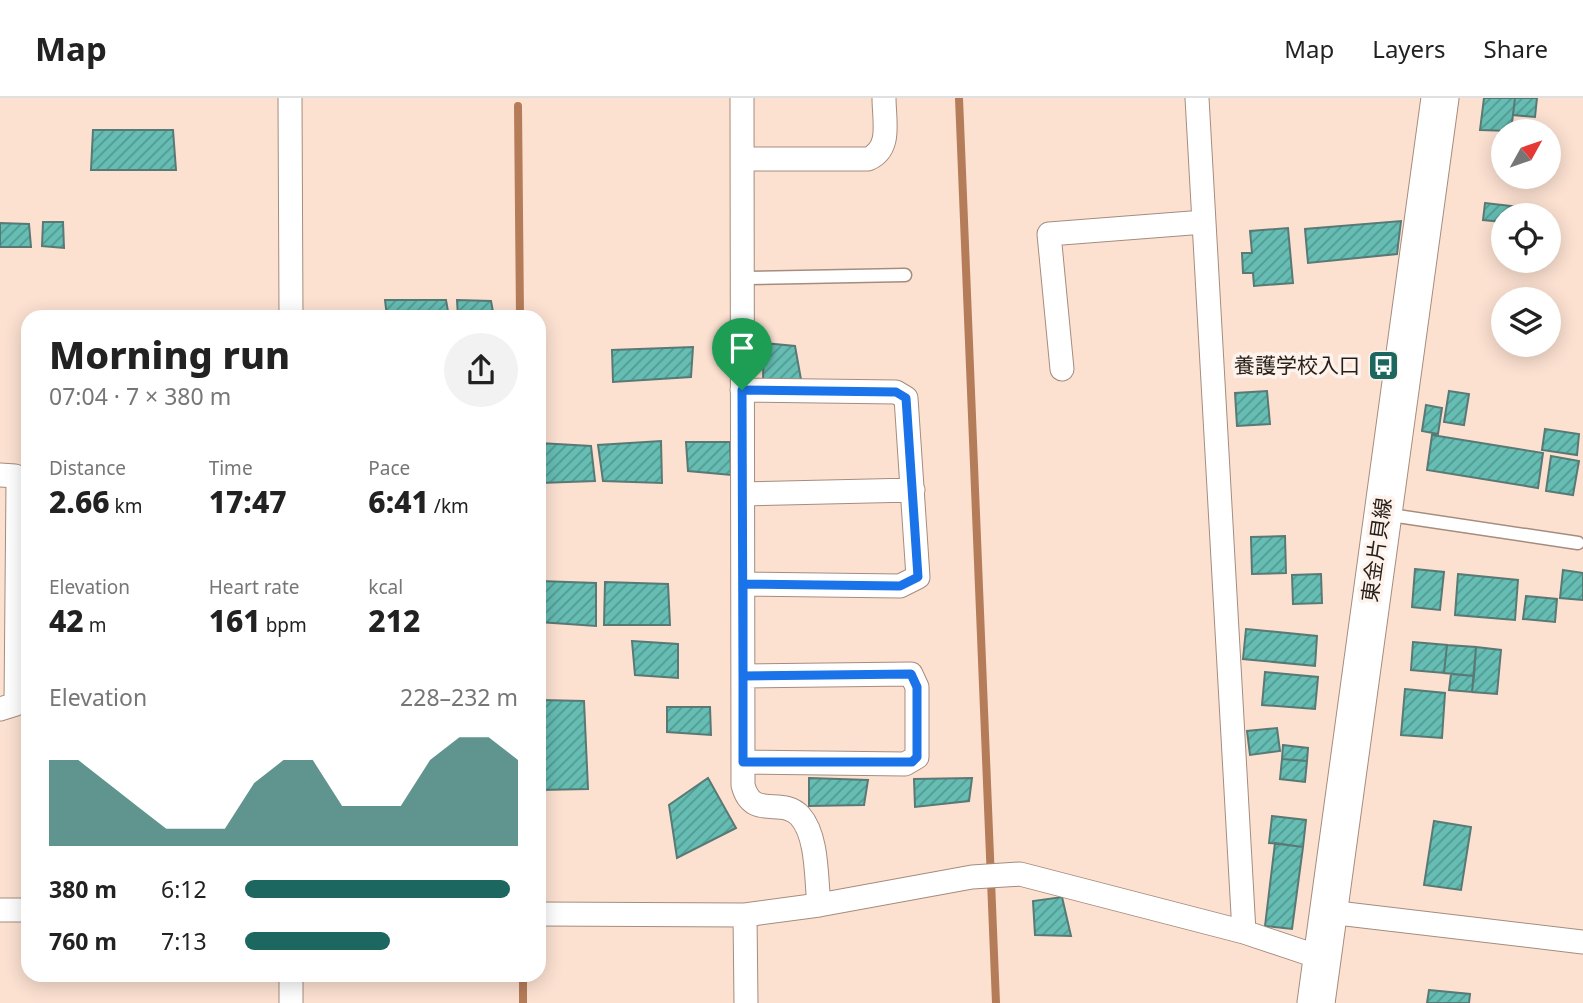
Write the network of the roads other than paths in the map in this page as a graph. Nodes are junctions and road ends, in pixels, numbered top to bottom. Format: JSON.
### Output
{"nodes":[{"id":1,"x":290,"y":98,"type":"edge"},
{"id":2,"x":742,"y":98,"type":"edge"},
{"id":3,"x":884,"y":98,"type":"edge"},
{"id":4,"x":1197,"y":98,"type":"edge"},
{"id":5,"x":1440,"y":98,"type":"edge"},
{"id":6,"x":743,"y":159,"type":"junction"},
{"id":7,"x":1204,"y":222,"type":"junction"},
{"id":8,"x":905,"y":275,"type":"dead end"},
{"id":9,"x":744,"y":278,"type":"junction"},
{"id":10,"x":290,"y":310,"type":"edge"},
{"id":11,"x":1062,"y":369,"type":"dead end"},
{"id":12,"x":742,"y":390,"type":"junction"},
{"id":13,"x":0,"y":475,"type":"edge"},
{"id":14,"x":914,"y":490,"type":"junction"},
{"id":15,"x":743,"y":494,"type":"junction"},
{"id":16,"x":1382,"y":514,"type":"junction"},
{"id":17,"x":1578,"y":543,"type":"dead end"},
{"id":18,"x":743,"y":584,"type":"junction"},
{"id":19,"x":9,"y":592,"type":"edge"},
{"id":20,"x":743,"y":676,"type":"junction"},
{"id":21,"x":0,"y":709,"type":"edge"},
{"id":22,"x":743,"y":762,"type":"junction"},
{"id":23,"x":819,"y":905,"type":"junction"},
{"id":24,"x":0,"y":910,"type":"edge"},
{"id":25,"x":21,"y":910,"type":"edge"},
{"id":26,"x":1329,"y":912,"type":"junction"},
{"id":27,"x":546,"y":914,"type":"edge"},
{"id":28,"x":746,"y":915,"type":"junction"},
{"id":29,"x":1244,"y":932,"type":"junction"},
{"id":30,"x":1583,"y":942,"type":"edge"},
{"id":31,"x":1322,"y":958,"type":"junction"},
{"id":32,"x":291,"y":982,"type":"edge"},
{"id":33,"x":291,"y":1003,"type":"edge"},
{"id":34,"x":746,"y":1003,"type":"edge"},
{"id":35,"x":1316,"y":1003,"type":"edge"}],
"edges":[{"from":1,"to":10,"type":"street"},
{"from":2,"to":6,"type":"street"},
{"from":3,"to":6,"type":"street"},
{"from":4,"to":7,"type":"street"},
{"from":5,"to":16,"type":"main road","name":"東金片貝線"},
{"from":6,"to":9,"type":"street"},
{"from":7,"to":11,"type":"street"},
{"from":7,"to":29,"type":"street"},
{"from":8,"to":9,"type":"lane"},
{"from":9,"to":12,"type":"street"},
{"from":12,"to":14,"type":"street"},
{"from":12,"to":15,"type":"street"},
{"from":13,"to":19,"type":"street"},
{"from":14,"to":15,"type":"street"},
{"from":14,"to":18,"type":"street"},
{"from":15,"to":18,"type":"street"},
{"from":16,"to":17,"type":"lane"},
{"from":16,"to":26,"type":"main road","name":"東金片貝線"},
{"from":18,"to":20,"type":"street"},
{"from":19,"to":21,"type":"street"},
{"from":20,"to":22,"type":"street"},
{"from":20,"to":22,"type":"street"},
{"from":22,"to":23,"type":"street"},
{"from":23,"to":28,"type":"street"},
{"from":23,"to":29,"type":"street"},
{"from":24,"to":25,"type":"street"},
{"from":26,"to":30,"type":"street"},
{"from":26,"to":31,"type":"main road","name":"東金片貝線"},
{"from":27,"to":28,"type":"street"},
{"from":28,"to":34,"type":"street"},
{"from":29,"to":31,"type":"street"},
{"from":31,"to":35,"type":"main road","name":"東金片貝線"},
{"from":32,"to":33,"type":"street"}]}
